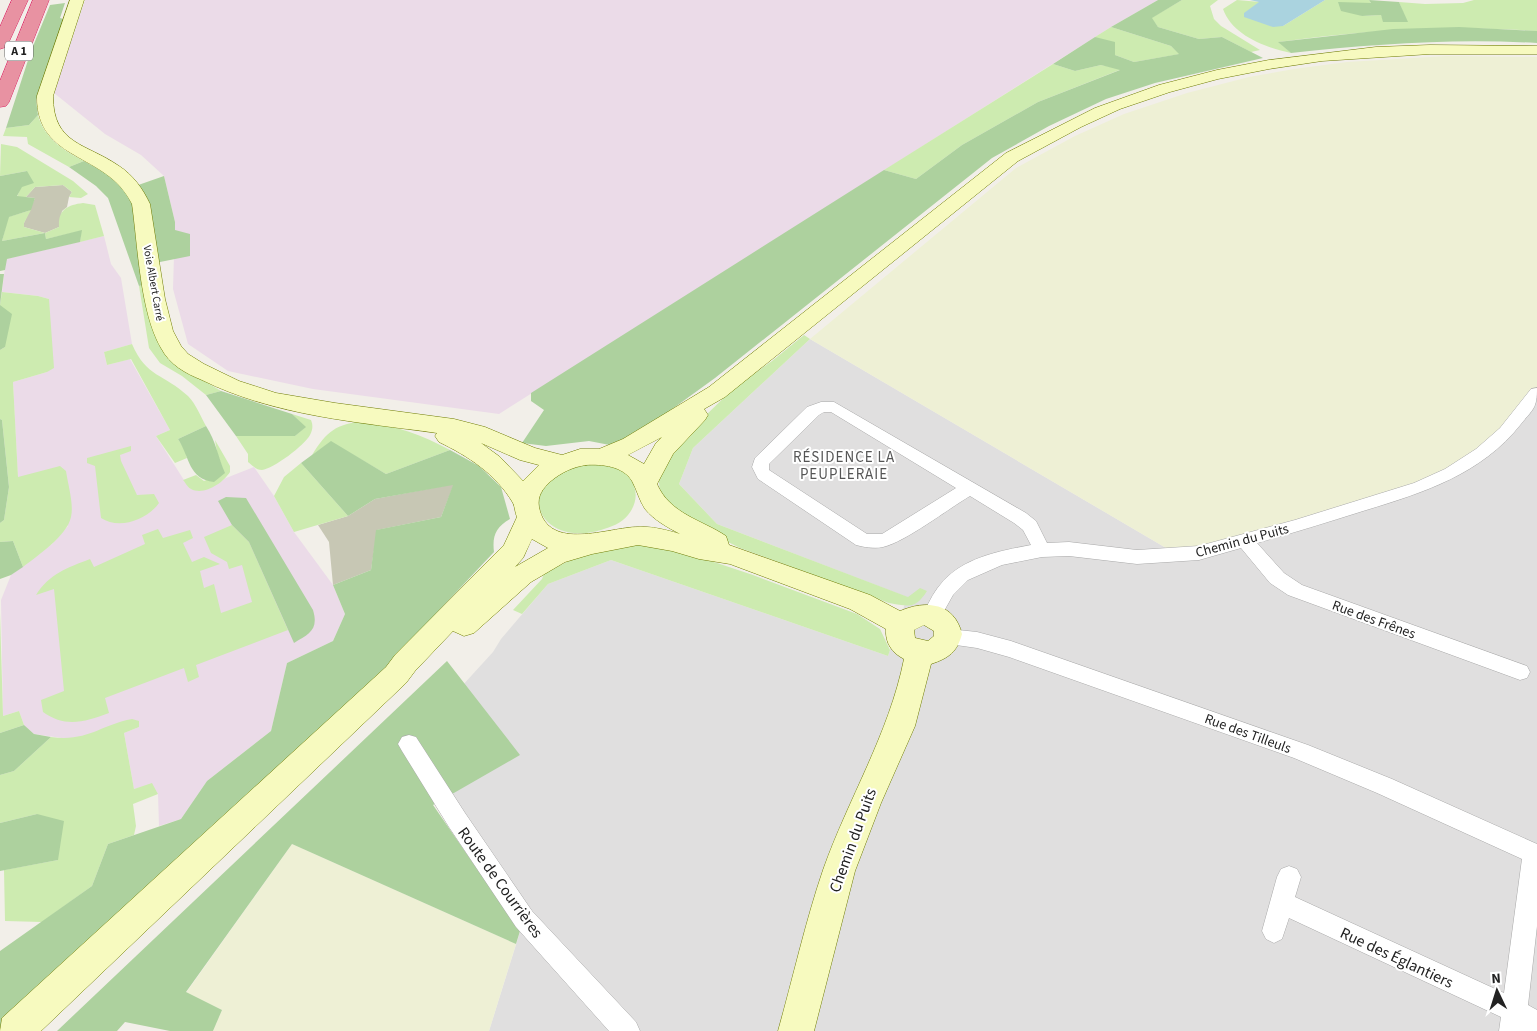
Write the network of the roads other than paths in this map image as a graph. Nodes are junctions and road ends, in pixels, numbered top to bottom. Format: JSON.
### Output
{"nodes":[{"id":1,"x":20,"y":0,"type":"edge"},
{"id":2,"x":40,"y":0,"type":"edge"},
{"id":3,"x":78,"y":0,"type":"edge"},
{"id":4,"x":0,"y":44,"type":"edge"},
{"id":5,"x":1537,"y":50,"type":"edge"},
{"id":6,"x":0,"y":102,"type":"edge"},
{"id":7,"x":717,"y":392,"type":"junction"},
{"id":8,"x":1537,"y":393,"type":"edge"},
{"id":9,"x":423,"y":424,"type":"junction"},
{"id":10,"x":600,"y":457,"type":"junction"},
{"id":11,"x":562,"y":463,"type":"junction"},
{"id":12,"x":647,"y":488,"type":"junction"},
{"id":13,"x":969,"y":488,"type":"junction"},
{"id":14,"x":528,"y":511,"type":"junction"},
{"id":15,"x":1244,"y":540,"type":"junction"},
{"id":16,"x":599,"y":542,"type":"junction"},
{"id":17,"x":1042,"y":550,"type":"junction"},
{"id":18,"x":733,"y":555,"type":"junction"},
{"id":19,"x":932,"y":615,"type":"junction"},
{"id":20,"x":901,"y":624,"type":"junction"},
{"id":21,"x":949,"y":637,"type":"junction"},
{"id":22,"x":920,"y":653,"type":"junction"},
{"id":23,"x":1520,"y":672,"type":"dead end"},
{"id":24,"x":396,"y":676,"type":"junction"},
{"id":25,"x":409,"y":744,"type":"dead end"},
{"id":26,"x":1536,"y":855,"type":"edge"},
{"id":27,"x":1289,"y":877,"type":"dead end"},
{"id":28,"x":1282,"y":903,"type":"junction"},
{"id":29,"x":1274,"y":931,"type":"dead end"},
{"id":30,"x":1512,"y":1021,"type":"edge"},
{"id":31,"x":24,"y":1022,"type":"edge"},
{"id":32,"x":1537,"y":1024,"type":"edge"},
{"id":33,"x":627,"y":1031,"type":"edge"},
{"id":34,"x":796,"y":1031,"type":"edge"}],
"edges":[{"from":1,"to":4,"type":"highway","number":"A 1"},
{"from":2,"to":6,"type":"highway","number":"A 1"},
{"from":3,"to":9,"type":"main road","name":"Voie Albert Carré"},
{"from":5,"to":7,"type":"main road"},
{"from":7,"to":10,"type":"main road"},
{"from":7,"to":12,"type":"main road"},
{"from":8,"to":15,"type":"street","name":"Chemin du Puits"},
{"from":9,"to":11,"type":"main road","name":"Voie Albert Carré"},
{"from":9,"to":14,"type":"main road","name":"Voie Albert Carré"},
{"from":10,"to":11,"type":"main road"},
{"from":10,"to":12,"type":"main road"},
{"from":11,"to":14,"type":"main road"},
{"from":12,"to":16,"type":"main road"},
{"from":12,"to":18,"type":"main road"},
{"from":13,"to":13,"type":"street"},
{"from":13,"to":17,"type":"street"},
{"from":14,"to":16,"type":"main road"},
{"from":14,"to":24,"type":"main road"},
{"from":15,"to":17,"type":"street","name":"Chemin du Puits"},
{"from":15,"to":23,"type":"street","name":"Rue des Frênes"},
{"from":16,"to":18,"type":"main road"},
{"from":16,"to":24,"type":"main road"},
{"from":17,"to":19,"type":"street","name":"Chemin du Puits"},
{"from":18,"to":20,"type":"main road"},
{"from":19,"to":20,"type":"main road"},
{"from":19,"to":21,"type":"main road"},
{"from":20,"to":22,"type":"main road"},
{"from":21,"to":22,"type":"main road"},
{"from":21,"to":26,"type":"street","name":"Rue des Tilleuls"},
{"from":22,"to":34,"type":"main road","name":"Chemin du Puits"},
{"from":24,"to":31,"type":"main road"},
{"from":25,"to":33,"type":"street","name":"Route de Courrières"},
{"from":26,"to":30,"type":"street"},
{"from":27,"to":28,"type":"street"},
{"from":28,"to":29,"type":"street"},
{"from":28,"to":30,"type":"street","name":"Rue des Églantiers"},
{"from":30,"to":32,"type":"street","name":"Rue des Églantiers"}]}
